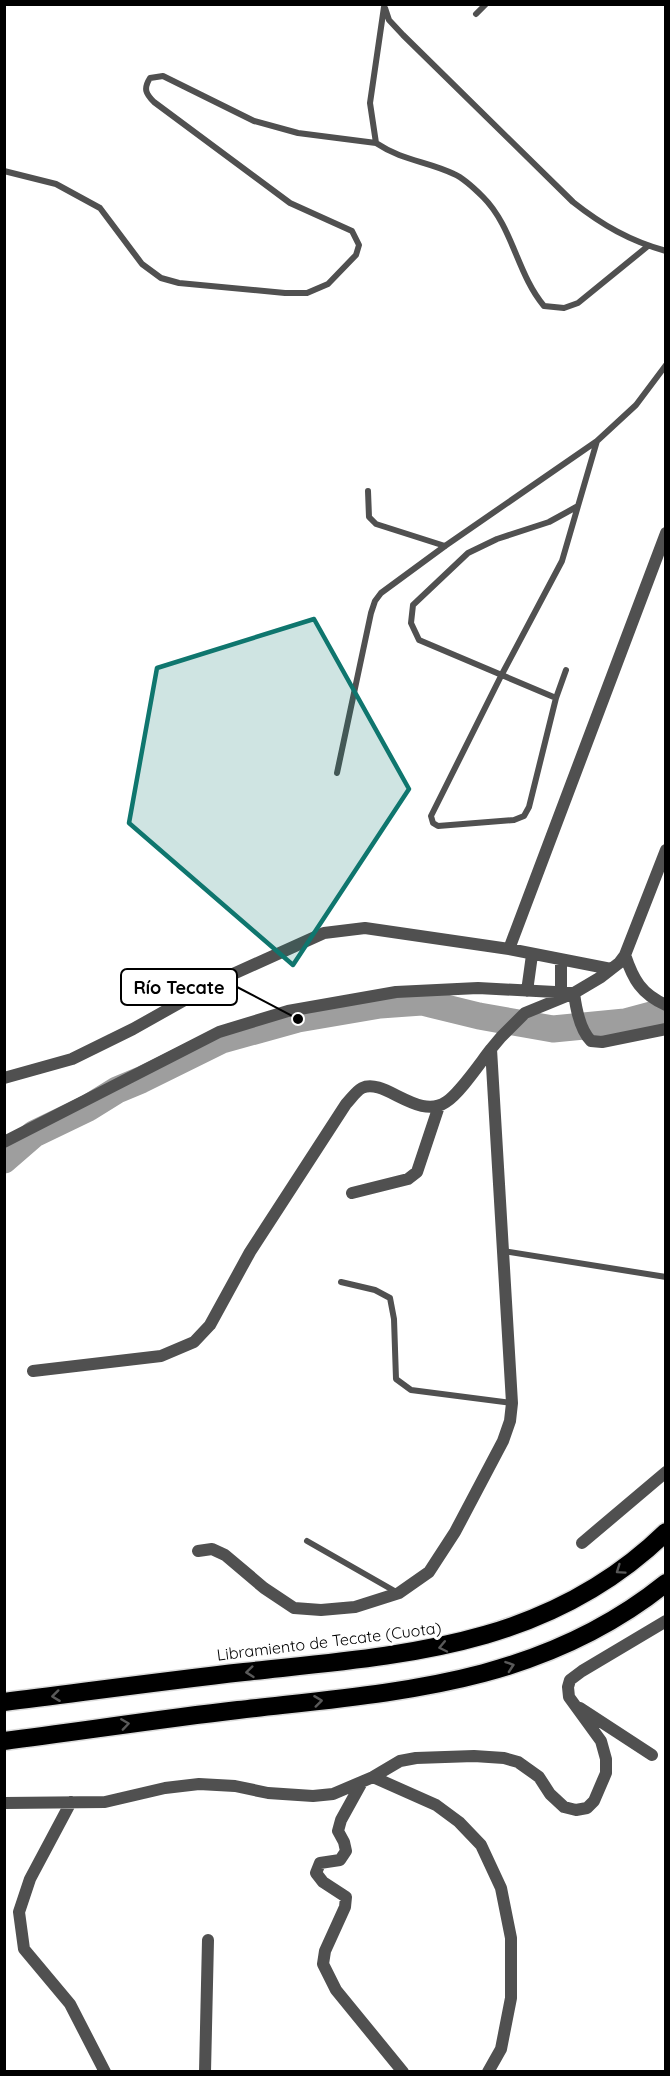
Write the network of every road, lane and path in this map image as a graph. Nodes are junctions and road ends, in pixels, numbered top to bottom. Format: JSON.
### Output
{"nodes":[{"id":1,"x":486,"y":4,"type":"edge"},
{"id":2,"x":384,"y":6,"type":"edge"},
{"id":3,"x":476,"y":14,"type":"dead end"},
{"id":4,"x":376,"y":143,"type":"junction"},
{"id":5,"x":4,"y":171,"type":"edge"},
{"id":6,"x":648,"y":246,"type":"junction"},
{"id":7,"x":666,"y":251,"type":"edge"},
{"id":8,"x":666,"y":364,"type":"edge"},
{"id":9,"x":597,"y":441,"type":"junction"},
{"id":10,"x":368,"y":491,"type":"dead end"},
{"id":11,"x":578,"y":506,"type":"junction"},
{"id":12,"x":666,"y":533,"type":"edge"},
{"id":13,"x":445,"y":546,"type":"junction"},
{"id":14,"x":566,"y":670,"type":"dead end"},
{"id":15,"x":501,"y":675,"type":"junction"},
{"id":16,"x":556,"y":698,"type":"junction"},
{"id":17,"x":337,"y":773,"type":"dead end"},
{"id":18,"x":666,"y":850,"type":"edge"},
{"id":19,"x":509,"y":949,"type":"junction"},
{"id":20,"x":532,"y":955,"type":"junction"},
{"id":21,"x":625,"y":955,"type":"junction"},
{"id":22,"x":561,"y":960,"type":"junction"},
{"id":23,"x":611,"y":969,"type":"junction"},
{"id":24,"x":527,"y":991,"type":"junction"},
{"id":25,"x":567,"y":993,"type":"junction"},
{"id":26,"x":666,"y":1005,"type":"edge"},
{"id":27,"x":666,"y":1029,"type":"edge"},
{"id":28,"x":491,"y":1049,"type":"junction"},
{"id":29,"x":4,"y":1078,"type":"edge"},
{"id":30,"x":439,"y":1106,"type":"junction"},
{"id":31,"x":4,"y":1142,"type":"edge"},
{"id":32,"x":352,"y":1193,"type":"dead end"},
{"id":33,"x":503,"y":1251,"type":"junction"},
{"id":34,"x":666,"y":1277,"type":"edge"},
{"id":35,"x":341,"y":1282,"type":"dead end"},
{"id":36,"x":33,"y":1371,"type":"dead end"},
{"id":37,"x":512,"y":1403,"type":"junction"},
{"id":38,"x":666,"y":1472,"type":"edge"},
{"id":39,"x":666,"y":1532,"type":"edge"},
{"id":40,"x":307,"y":1541,"type":"dead end"},
{"id":41,"x":582,"y":1543,"type":"dead end"},
{"id":42,"x":198,"y":1551,"type":"dead end"},
{"id":43,"x":666,"y":1583,"type":"edge"},
{"id":44,"x":399,"y":1593,"type":"junction"},
{"id":45,"x":666,"y":1621,"type":"edge"},
{"id":46,"x":4,"y":1702,"type":"edge"},
{"id":47,"x":574,"y":1704,"type":"junction"},
{"id":48,"x":4,"y":1741,"type":"edge"},
{"id":49,"x":652,"y":1755,"type":"dead end"},
{"id":50,"x":367,"y":1780,"type":"junction"},
{"id":51,"x":71,"y":1802,"type":"junction"},
{"id":52,"x":4,"y":1803,"type":"edge"},
{"id":53,"x":208,"y":1940,"type":"dead end"},
{"id":54,"x":105,"y":2072,"type":"edge"},
{"id":55,"x":205,"y":2072,"type":"edge"},
{"id":56,"x":402,"y":2072,"type":"edge"},
{"id":57,"x":488,"y":2072,"type":"edge"}],
"edges":[{"from":1,"to":3,"type":"lane"},
{"from":2,"to":4,"type":"lane"},
{"from":2,"to":6,"type":"lane"},
{"from":4,"to":5,"type":"lane"},
{"from":4,"to":6,"type":"lane"},
{"from":6,"to":7,"type":"lane"},
{"from":8,"to":9,"type":"lane"},
{"from":9,"to":11,"type":"lane"},
{"from":9,"to":13,"type":"lane"},
{"from":10,"to":13,"type":"lane"},
{"from":11,"to":15,"type":"lane"},
{"from":11,"to":15,"type":"lane"},
{"from":12,"to":19,"type":"street"},
{"from":13,"to":17,"type":"lane"},
{"from":14,"to":16,"type":"lane"},
{"from":15,"to":16,"type":"lane"},
{"from":15,"to":16,"type":"lane"},
{"from":18,"to":21,"type":"street"},
{"from":19,"to":20,"type":"street"},
{"from":19,"to":29,"type":"street"},
{"from":20,"to":22,"type":"street"},
{"from":20,"to":24,"type":"street"},
{"from":21,"to":23,"type":"street"},
{"from":21,"to":26,"type":"street"},
{"from":22,"to":23,"type":"street"},
{"from":22,"to":25,"type":"street"},
{"from":23,"to":25,"type":"street"},
{"from":24,"to":25,"type":"street"},
{"from":24,"to":31,"type":"street"},
{"from":25,"to":27,"type":"street"},
{"from":25,"to":28,"type":"street"},
{"from":28,"to":30,"type":"street"},
{"from":28,"to":33,"type":"street"},
{"from":30,"to":32,"type":"street"},
{"from":30,"to":36,"type":"street"},
{"from":33,"to":34,"type":"lane"},
{"from":33,"to":37,"type":"street"},
{"from":35,"to":37,"type":"lane"},
{"from":37,"to":44,"type":"street"},
{"from":38,"to":41,"type":"street"},
{"from":39,"to":46,"type":"highway","name":"Libramiento de Tecate (Cuota)","one_way":true},
{"from":40,"to":44,"type":"lane"},
{"from":42,"to":44,"type":"street"},
{"from":48,"to":43,"type":"highway","one_way":true},
{"from":45,"to":47,"type":"street"},
{"from":47,"to":49,"type":"street"},
{"from":47,"to":50,"type":"street"},
{"from":50,"to":51,"type":"street"},
{"from":50,"to":56,"type":"street"},
{"from":50,"to":57,"type":"street"},
{"from":51,"to":52,"type":"street"},
{"from":51,"to":54,"type":"street"},
{"from":53,"to":55,"type":"street"}]}
